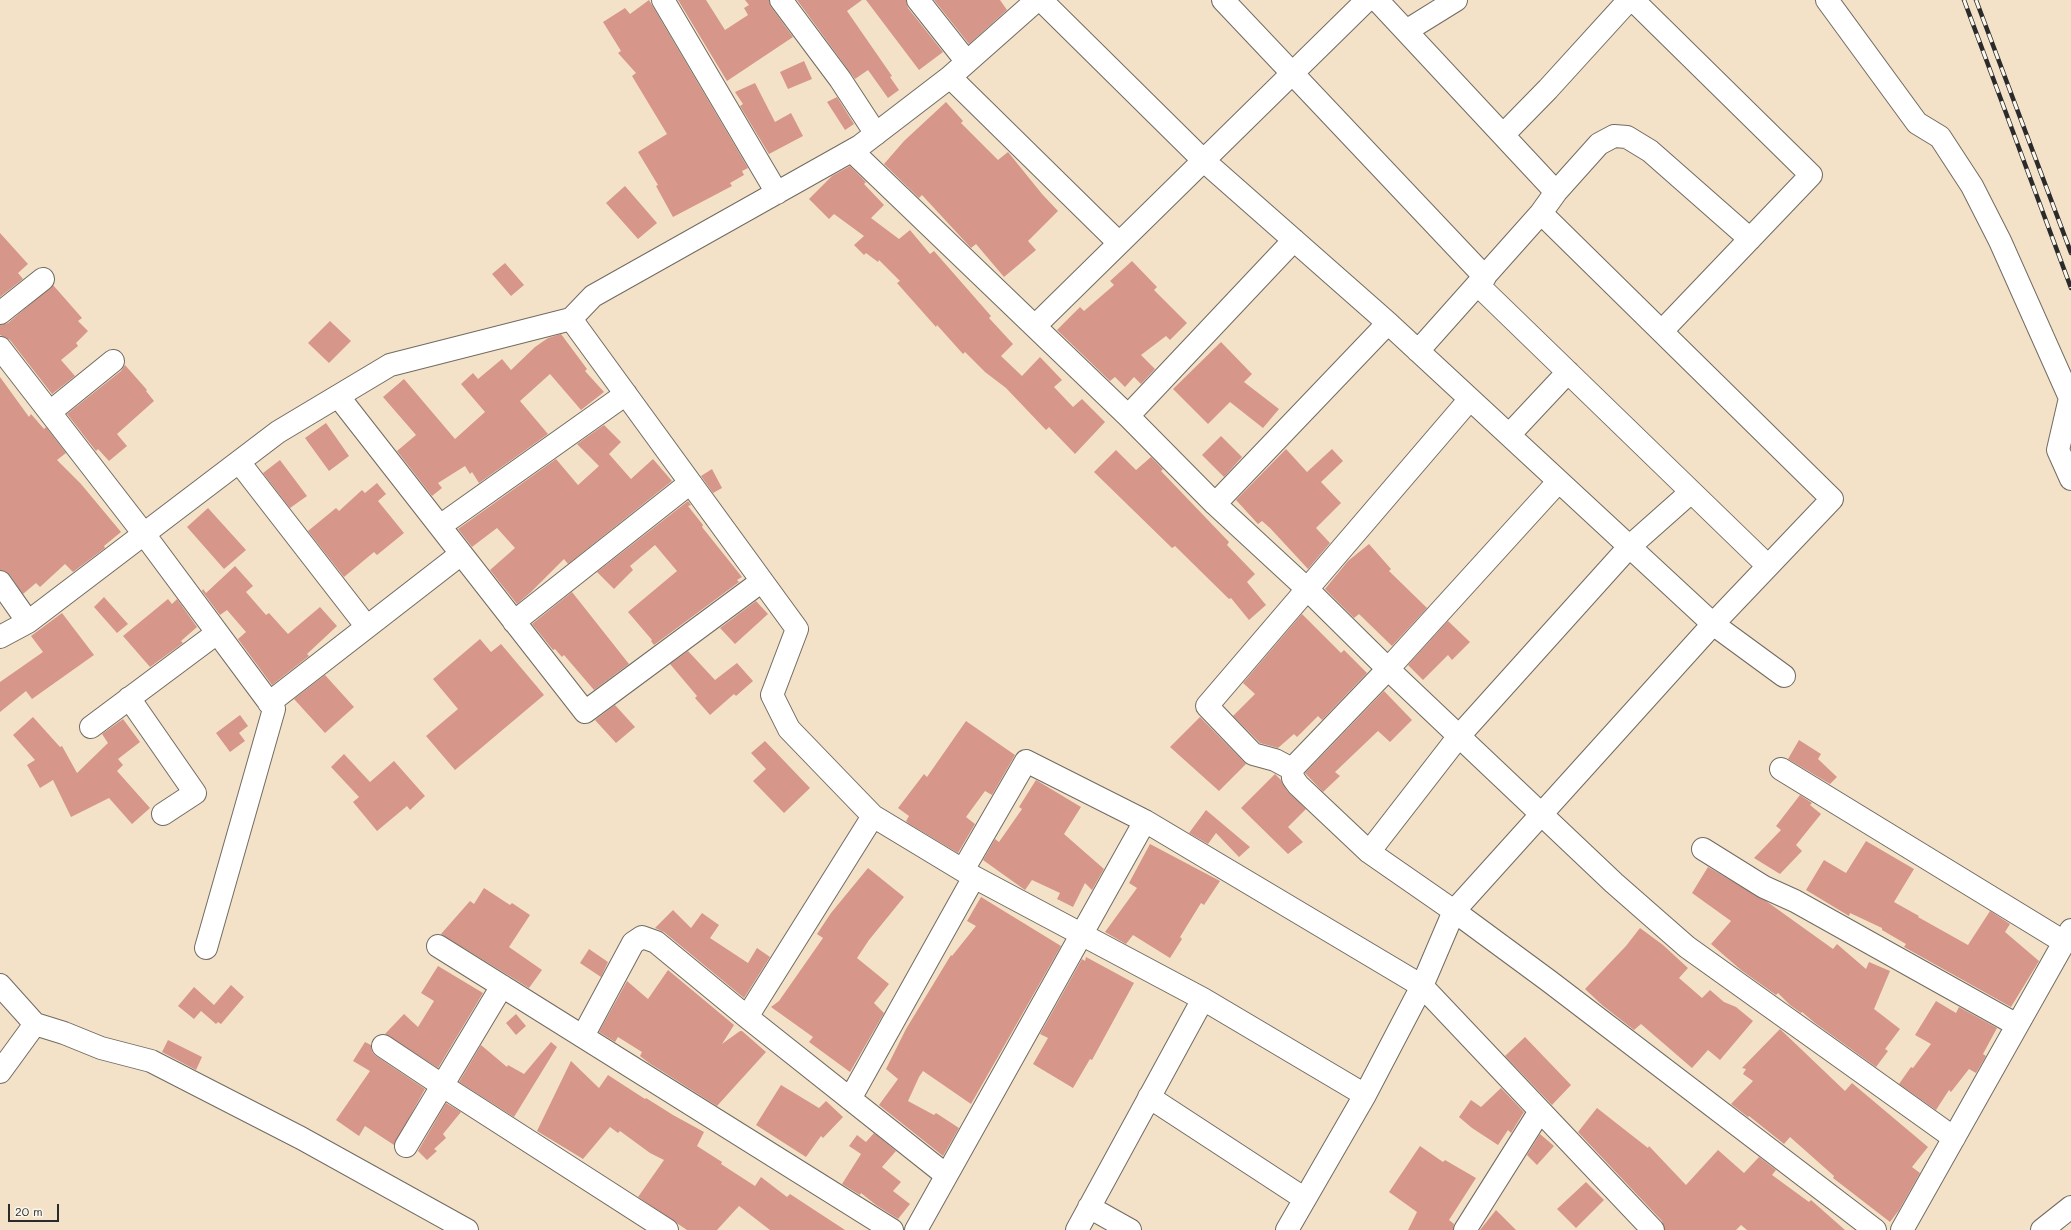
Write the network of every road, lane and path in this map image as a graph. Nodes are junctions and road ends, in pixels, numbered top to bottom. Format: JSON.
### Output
{"nodes":[{"id":1,"x":663,"y":0,"type":"edge"},
{"id":2,"x":781,"y":0,"type":"edge"},
{"id":3,"x":918,"y":0,"type":"edge"},
{"id":4,"x":1037,"y":0,"type":"edge"},
{"id":5,"x":1041,"y":0,"type":"edge"},
{"id":6,"x":1223,"y":0,"type":"edge"},
{"id":7,"x":1366,"y":0,"type":"edge"},
{"id":8,"x":1377,"y":0,"type":"edge"},
{"id":9,"x":1456,"y":0,"type":"edge"},
{"id":10,"x":1629,"y":0,"type":"edge"},
{"id":11,"x":1633,"y":0,"type":"edge"},
{"id":12,"x":1827,"y":0,"type":"edge"},
{"id":13,"x":1406,"y":32,"type":"junction"},
{"id":14,"x":967,"y":62,"type":"junction"},
{"id":15,"x":1293,"y":73,"type":"junction"},
{"id":16,"x":950,"y":77,"type":"junction"},
{"id":17,"x":876,"y":134,"type":"junction"},
{"id":18,"x":1503,"y":135,"type":"junction"},
{"id":19,"x":852,"y":151,"type":"junction"},
{"id":20,"x":1203,"y":160,"type":"junction"},
{"id":21,"x":1556,"y":192,"type":"junction"},
{"id":22,"x":776,"y":193,"type":"junction"},
{"id":23,"x":1542,"y":213,"type":"junction"},
{"id":24,"x":1750,"y":239,"type":"junction"},
{"id":25,"x":1294,"y":240,"type":"junction"},
{"id":26,"x":1119,"y":243,"type":"junction"},
{"id":27,"x":42,"y":279,"type":"dead end"},
{"id":28,"x":1481,"y":281,"type":"junction"},
{"id":29,"x":0,"y":313,"type":"edge"},
{"id":30,"x":571,"y":319,"type":"junction"},
{"id":31,"x":1388,"y":323,"type":"junction"},
{"id":32,"x":1035,"y":326,"type":"junction"},
{"id":33,"x":1662,"y":331,"type":"junction"},
{"id":34,"x":0,"y":348,"type":"edge"},
{"id":35,"x":1418,"y":351,"type":"junction"},
{"id":36,"x":113,"y":360,"type":"dead end"},
{"id":37,"x":1568,"y":372,"type":"junction"},
{"id":38,"x":626,"y":394,"type":"junction"},
{"id":39,"x":338,"y":396,"type":"junction"},
{"id":40,"x":1470,"y":399,"type":"junction"},
{"id":41,"x":50,"y":412,"type":"junction"},
{"id":42,"x":1128,"y":416,"type":"junction"},
{"id":43,"x":1509,"y":435,"type":"junction"},
{"id":44,"x":239,"y":462,"type":"junction"},
{"id":45,"x":2071,"y":479,"type":"edge"},
{"id":46,"x":1558,"y":482,"type":"junction"},
{"id":47,"x":690,"y":483,"type":"junction"},
{"id":48,"x":1692,"y":492,"type":"junction"},
{"id":49,"x":1215,"y":504,"type":"junction"},
{"id":50,"x":440,"y":526,"type":"junction"},
{"id":51,"x":144,"y":534,"type":"junction"},
{"id":52,"x":1629,"y":547,"type":"junction"},
{"id":53,"x":461,"y":554,"type":"junction"},
{"id":54,"x":1768,"y":566,"type":"junction"},
{"id":55,"x":762,"y":581,"type":"junction"},
{"id":56,"x":0,"y":582,"type":"edge"},
{"id":57,"x":1306,"y":588,"type":"junction"},
{"id":58,"x":28,"y":622,"type":"junction"},
{"id":59,"x":514,"y":622,"type":"junction"},
{"id":60,"x":1712,"y":624,"type":"junction"},
{"id":61,"x":367,"y":627,"type":"junction"},
{"id":62,"x":217,"y":633,"type":"junction"},
{"id":63,"x":0,"y":637,"type":"edge"},
{"id":64,"x":1388,"y":669,"type":"junction"},
{"id":65,"x":1784,"y":676,"type":"dead end"},
{"id":66,"x":129,"y":698,"type":"junction"},
{"id":67,"x":269,"y":703,"type":"junction"},
{"id":68,"x":91,"y":727,"type":"dead end"},
{"id":69,"x":1459,"y":736,"type":"junction"},
{"id":70,"x":1292,"y":769,"type":"junction"},
{"id":71,"x":1781,"y":770,"type":"dead end"},
{"id":72,"x":163,"y":814,"type":"dead end"},
{"id":73,"x":1540,"y":814,"type":"junction"},
{"id":74,"x":874,"y":816,"type":"junction"},
{"id":75,"x":1145,"y":821,"type":"junction"},
{"id":76,"x":1702,"y":849,"type":"dead end"},
{"id":77,"x":1369,"y":852,"type":"junction"},
{"id":78,"x":968,"y":874,"type":"junction"},
{"id":79,"x":1454,"y":912,"type":"junction"},
{"id":80,"x":1081,"y":934,"type":"junction"},
{"id":81,"x":2069,"y":939,"type":"edge"},
{"id":82,"x":438,"y":946,"type":"dead end"},
{"id":83,"x":206,"y":948,"type":"dead end"},
{"id":84,"x":0,"y":985,"type":"edge"},
{"id":85,"x":502,"y":986,"type":"junction"},
{"id":86,"x":1422,"y":986,"type":"junction"},
{"id":87,"x":1203,"y":999,"type":"junction"},
{"id":88,"x":747,"y":1017,"type":"junction"},
{"id":89,"x":35,"y":1024,"type":"junction"},
{"id":90,"x":2017,"y":1025,"type":"junction"},
{"id":91,"x":583,"y":1036,"type":"junction"},
{"id":92,"x":383,"y":1046,"type":"dead end"},
{"id":93,"x":0,"y":1072,"type":"edge"},
{"id":94,"x":443,"y":1086,"type":"junction"},
{"id":95,"x":1365,"y":1095,"type":"junction"},
{"id":96,"x":1149,"y":1097,"type":"junction"},
{"id":97,"x":850,"y":1099,"type":"junction"},
{"id":98,"x":1540,"y":1111,"type":"junction"},
{"id":99,"x":1954,"y":1138,"type":"junction"},
{"id":100,"x":406,"y":1146,"type":"dead end"},
{"id":101,"x":946,"y":1175,"type":"junction"},
{"id":102,"x":1305,"y":1199,"type":"junction"},
{"id":103,"x":1089,"y":1207,"type":"junction"},
{"id":104,"x":2071,"y":1207,"type":"edge"},
{"id":105,"x":467,"y":1230,"type":"edge"},
{"id":106,"x":667,"y":1230,"type":"edge"},
{"id":107,"x":892,"y":1230,"type":"edge"},
{"id":108,"x":916,"y":1230,"type":"edge"},
{"id":109,"x":1077,"y":1230,"type":"edge"},
{"id":110,"x":1130,"y":1230,"type":"edge"},
{"id":111,"x":1287,"y":1230,"type":"edge"},
{"id":112,"x":1465,"y":1230,"type":"edge"},
{"id":113,"x":1653,"y":1230,"type":"edge"},
{"id":114,"x":1875,"y":1230,"type":"edge"},
{"id":115,"x":1902,"y":1230,"type":"edge"},
{"id":116,"x":1910,"y":1230,"type":"edge"},
{"id":117,"x":2042,"y":1230,"type":"edge"}],
"edges":[{"from":1,"to":22,"type":"street"},
{"from":2,"to":17,"type":"street"},
{"from":3,"to":14,"type":"street"},
{"from":4,"to":14,"type":"street"},
{"from":5,"to":20,"type":"street"},
{"from":6,"to":15,"type":"street"},
{"from":7,"to":15,"type":"street"},
{"from":8,"to":13,"type":"street"},
{"from":9,"to":13,"type":"street"},
{"from":10,"to":18,"type":"street"},
{"from":11,"to":24,"type":"street"},
{"from":12,"to":45,"type":"street"},
{"from":13,"to":18,"type":"street"},
{"from":14,"to":16,"type":"street"},
{"from":15,"to":20,"type":"street"},
{"from":15,"to":28,"type":"street"},
{"from":16,"to":17,"type":"street"},
{"from":16,"to":26,"type":"street"},
{"from":17,"to":19,"type":"street"},
{"from":18,"to":21,"type":"street"},
{"from":19,"to":22,"type":"street"},
{"from":19,"to":32,"type":"street"},
{"from":20,"to":25,"type":"street"},
{"from":20,"to":26,"type":"street"},
{"from":21,"to":23,"type":"street"},
{"from":21,"to":24,"type":"street"},
{"from":22,"to":30,"type":"street"},
{"from":23,"to":28,"type":"street"},
{"from":23,"to":33,"type":"street"},
{"from":24,"to":33,"type":"street"},
{"from":25,"to":31,"type":"street"},
{"from":25,"to":42,"type":"street"},
{"from":26,"to":32,"type":"street"},
{"from":27,"to":29,"type":"street"},
{"from":28,"to":35,"type":"street"},
{"from":28,"to":37,"type":"street"},
{"from":30,"to":38,"type":"street"},
{"from":30,"to":39,"type":"street"},
{"from":31,"to":35,"type":"street"},
{"from":31,"to":49,"type":"street"},
{"from":32,"to":42,"type":"street"},
{"from":33,"to":54,"type":"street"},
{"from":34,"to":41,"type":"street"},
{"from":35,"to":40,"type":"street"},
{"from":36,"to":41,"type":"street"},
{"from":37,"to":43,"type":"street"},
{"from":37,"to":48,"type":"street"},
{"from":38,"to":47,"type":"street"},
{"from":38,"to":50,"type":"street"},
{"from":39,"to":44,"type":"street"},
{"from":39,"to":50,"type":"street"},
{"from":40,"to":43,"type":"street"},
{"from":40,"to":57,"type":"street"},
{"from":41,"to":51,"type":"street"},
{"from":42,"to":49,"type":"street"},
{"from":43,"to":46,"type":"street"},
{"from":44,"to":51,"type":"street"},
{"from":44,"to":61,"type":"street"},
{"from":46,"to":52,"type":"street"},
{"from":46,"to":64,"type":"street"},
{"from":47,"to":55,"type":"street"},
{"from":47,"to":59,"type":"street"},
{"from":48,"to":52,"type":"street"},
{"from":48,"to":54,"type":"street"},
{"from":49,"to":57,"type":"street"},
{"from":50,"to":53,"type":"street"},
{"from":51,"to":58,"type":"street"},
{"from":51,"to":62,"type":"street"},
{"from":52,"to":60,"type":"street"},
{"from":52,"to":69,"type":"street"},
{"from":53,"to":59,"type":"street"},
{"from":53,"to":61,"type":"street"},
{"from":54,"to":60,"type":"street"},
{"from":55,"to":59,"type":"street"},
{"from":55,"to":74,"type":"street"},
{"from":56,"to":58,"type":"street"},
{"from":57,"to":64,"type":"street"},
{"from":57,"to":70,"type":"street"},
{"from":58,"to":63,"type":"street"},
{"from":60,"to":65,"type":"street"},
{"from":60,"to":73,"type":"street"},
{"from":61,"to":67,"type":"street"},
{"from":62,"to":66,"type":"street"},
{"from":62,"to":67,"type":"street"},
{"from":64,"to":69,"type":"street"},
{"from":64,"to":70,"type":"street"},
{"from":66,"to":68,"type":"street"},
{"from":66,"to":72,"type":"street"},
{"from":67,"to":83,"type":"street"},
{"from":69,"to":73,"type":"street"},
{"from":69,"to":77,"type":"street"},
{"from":70,"to":77,"type":"street"},
{"from":71,"to":81,"type":"street"},
{"from":73,"to":79,"type":"street"},
{"from":73,"to":99,"type":"street"},
{"from":74,"to":78,"type":"street"},
{"from":74,"to":88,"type":"street"},
{"from":75,"to":78,"type":"street"},
{"from":75,"to":80,"type":"street"},
{"from":75,"to":86,"type":"street"},
{"from":76,"to":90,"type":"street"},
{"from":77,"to":79,"type":"street"},
{"from":78,"to":80,"type":"street"},
{"from":78,"to":97,"type":"street"},
{"from":79,"to":86,"type":"street"},
{"from":79,"to":114,"type":"street"},
{"from":80,"to":87,"type":"street"},
{"from":80,"to":101,"type":"street"},
{"from":81,"to":90,"type":"street"},
{"from":81,"to":116,"type":"street"},
{"from":82,"to":85,"type":"street"},
{"from":84,"to":89,"type":"street"},
{"from":85,"to":91,"type":"street"},
{"from":85,"to":94,"type":"street"},
{"from":86,"to":95,"type":"street"},
{"from":86,"to":98,"type":"street"},
{"from":87,"to":95,"type":"street"},
{"from":87,"to":96,"type":"street"},
{"from":88,"to":91,"type":"street"},
{"from":88,"to":97,"type":"street"},
{"from":89,"to":93,"type":"street"},
{"from":89,"to":105,"type":"street"},
{"from":90,"to":99,"type":"street"},
{"from":91,"to":107,"type":"street"},
{"from":92,"to":94,"type":"street"},
{"from":94,"to":100,"type":"street"},
{"from":94,"to":106,"type":"street"},
{"from":95,"to":102,"type":"street"},
{"from":96,"to":102,"type":"street"},
{"from":96,"to":103,"type":"street"},
{"from":97,"to":101,"type":"street"},
{"from":98,"to":112,"type":"street"},
{"from":98,"to":113,"type":"street"},
{"from":99,"to":115,"type":"street"},
{"from":101,"to":108,"type":"street"},
{"from":102,"to":111,"type":"street"},
{"from":103,"to":109,"type":"street"},
{"from":103,"to":110,"type":"street"},
{"from":104,"to":117,"type":"street"}]}
